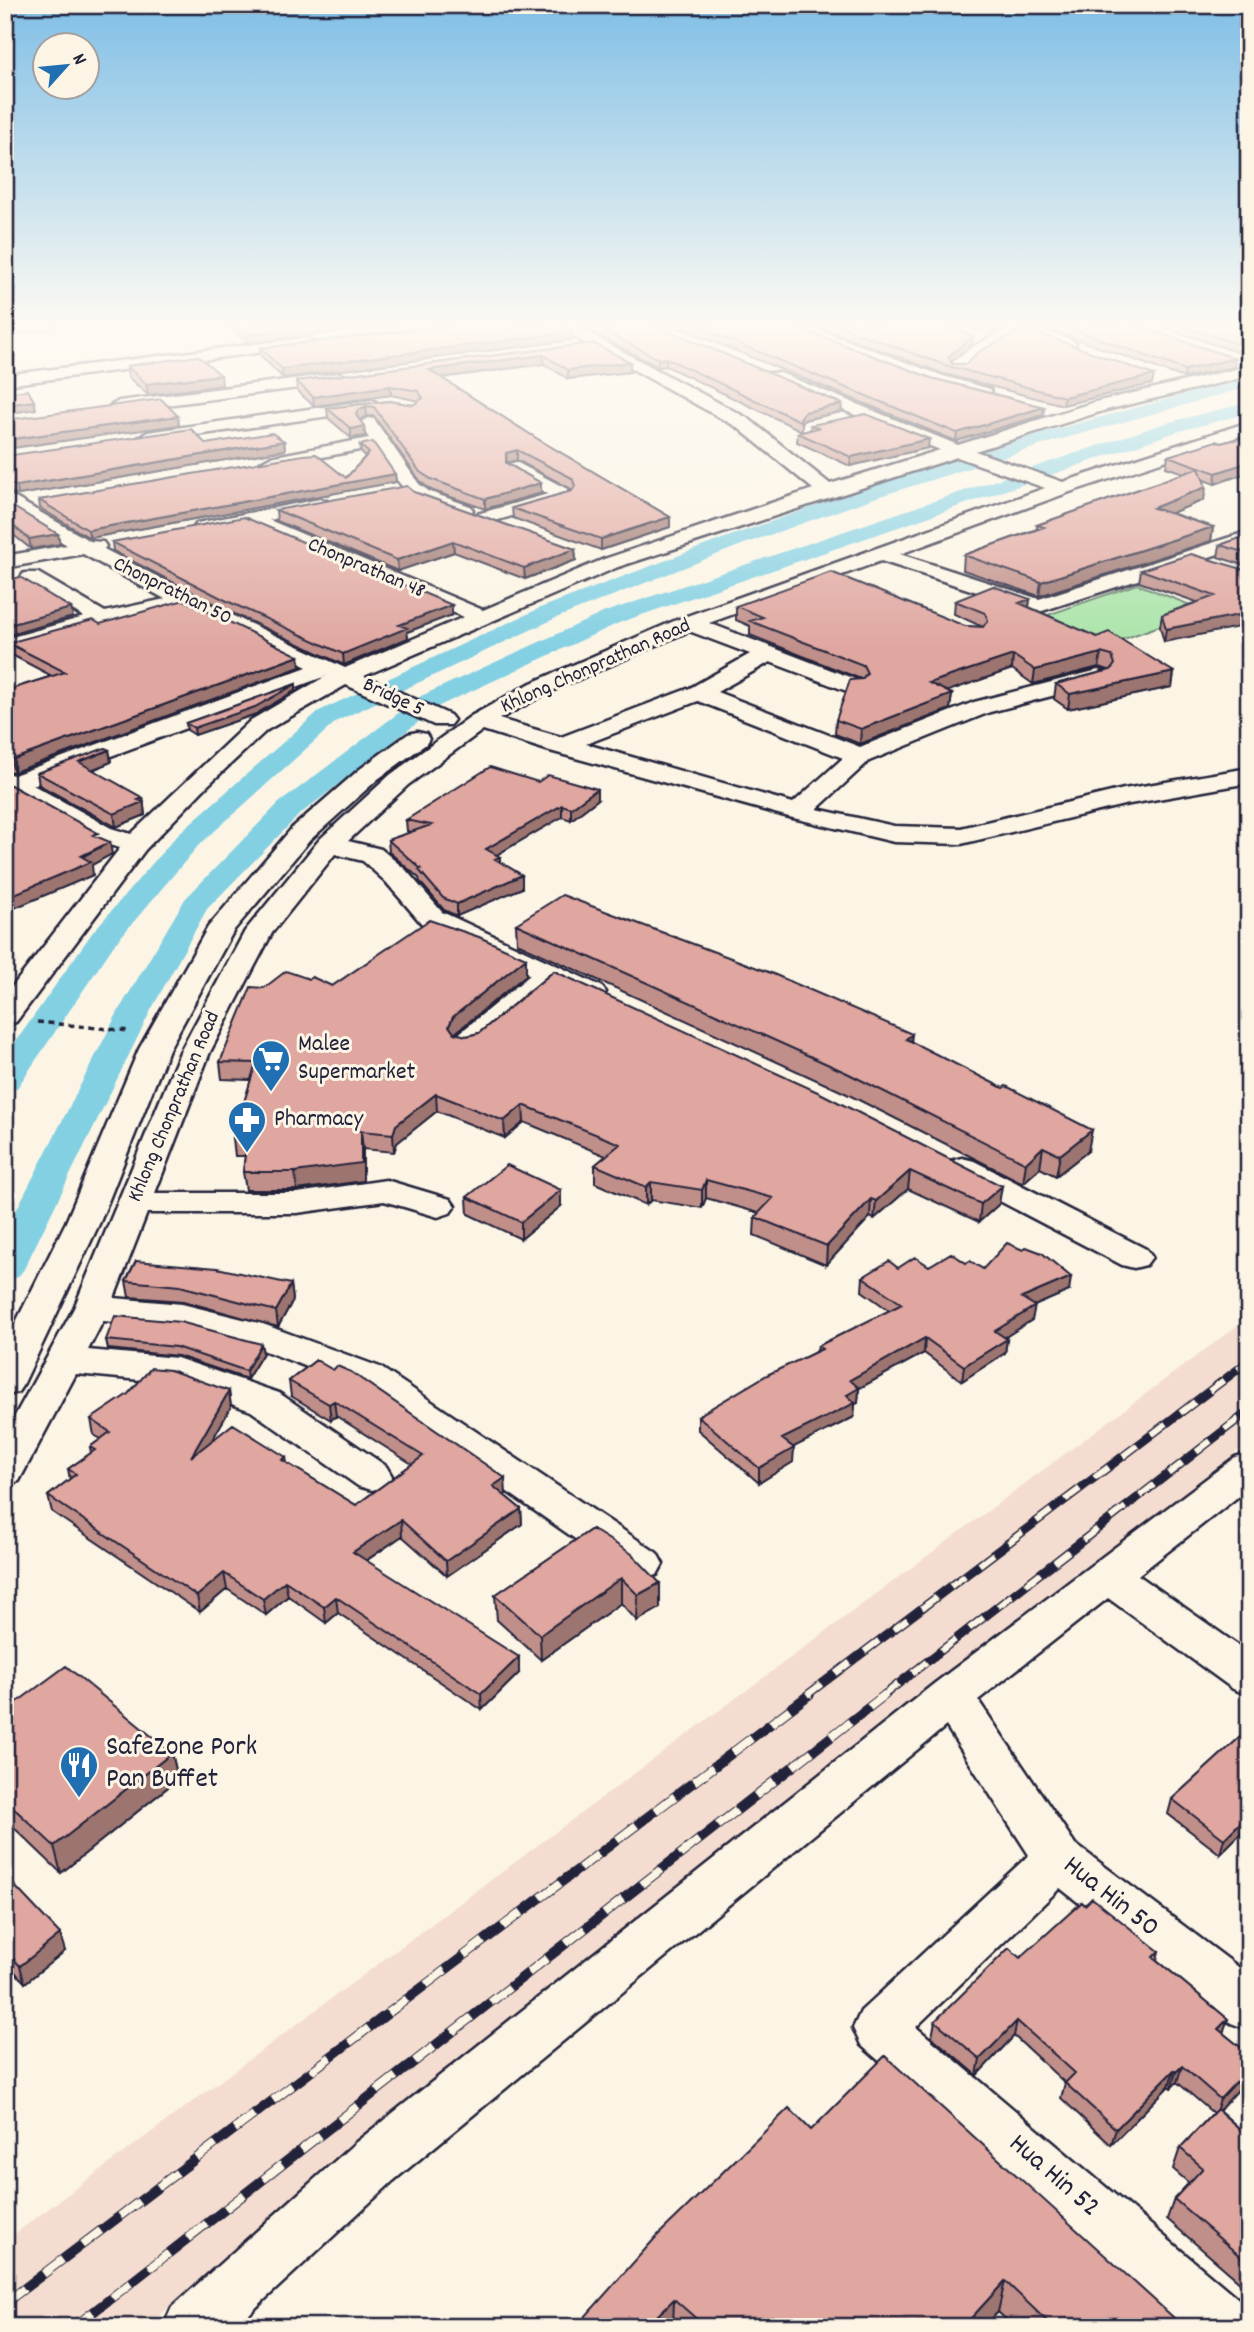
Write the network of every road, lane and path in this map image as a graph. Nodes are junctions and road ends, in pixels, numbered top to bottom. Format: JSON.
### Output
{"nodes":[{"id":1,"x":176,"y":433,"type":"edge"},
{"id":2,"x":375,"y":433,"type":"edge"},
{"id":3,"x":755,"y":433,"type":"edge"},
{"id":4,"x":913,"y":433,"type":"edge"},
{"id":5,"x":998,"y":433,"type":"edge"},
{"id":6,"x":1201,"y":433,"type":"edge"},
{"id":7,"x":1230,"y":433,"type":"edge"},
{"id":8,"x":1221,"y":435,"type":"junction"},
{"id":9,"x":127,"y":440,"type":"edge"},
{"id":10,"x":380,"y":441,"type":"junction"},
{"id":11,"x":1249,"y":446,"type":"edge"},
{"id":12,"x":955,"y":450,"type":"junction"},
{"id":13,"x":256,"y":464,"type":"edge"},
{"id":14,"x":516,"y":468,"type":"edge"},
{"id":15,"x":1054,"y":485,"type":"junction"},
{"id":16,"x":412,"y":488,"type":"junction"},
{"id":17,"x":827,"y":491,"type":"junction"},
{"id":18,"x":385,"y":493,"type":"edge"},
{"id":19,"x":42,"y":500,"type":"edge"},
{"id":20,"x":344,"y":501,"type":"edge"},
{"id":21,"x":9,"y":503,"type":"edge"},
{"id":22,"x":484,"y":517,"type":"junction"},
{"id":23,"x":248,"y":519,"type":"junction"},
{"id":24,"x":181,"y":531,"type":"edge"},
{"id":25,"x":522,"y":531,"type":"edge"},
{"id":26,"x":1249,"y":537,"type":"edge"},
{"id":27,"x":113,"y":543,"type":"edge"},
{"id":28,"x":85,"y":548,"type":"junction"},
{"id":29,"x":585,"y":554,"type":"dead end"},
{"id":30,"x":881,"y":554,"type":"junction"},
{"id":31,"x":1189,"y":557,"type":"junction"},
{"id":32,"x":5,"y":562,"type":"edge"},
{"id":33,"x":611,"y":563,"type":"junction"},
{"id":34,"x":1225,"y":568,"type":"edge"},
{"id":35,"x":827,"y":573,"type":"junction"},
{"id":36,"x":31,"y":577,"type":"dead end"},
{"id":37,"x":851,"y":583,"type":"edge"},
{"id":38,"x":187,"y":600,"type":"junction"},
{"id":39,"x":484,"y":618,"type":"junction"},
{"id":40,"x":102,"y":619,"type":"junction"},
{"id":41,"x":689,"y":623,"type":"junction"},
{"id":42,"x":5,"y":646,"type":"edge"},
{"id":43,"x":769,"y":653,"type":"junction"},
{"id":44,"x":336,"y":672,"type":"junction"},
{"id":45,"x":1100,"y":677,"type":"edge"},
{"id":46,"x":852,"y":686,"type":"edge"},
{"id":47,"x":698,"y":693,"type":"junction"},
{"id":48,"x":442,"y":720,"type":"junction"},
{"id":49,"x":479,"y":721,"type":"junction"},
{"id":50,"x":559,"y":746,"type":"junction"},
{"id":51,"x":860,"y":756,"type":"junction"},
{"id":52,"x":1249,"y":775,"type":"edge"},
{"id":53,"x":8,"y":789,"type":"edge"},
{"id":54,"x":798,"y":813,"type":"junction"},
{"id":55,"x":136,"y":844,"type":"junction"},
{"id":56,"x":329,"y":845,"type":"junction"},
{"id":57,"x":550,"y":973,"type":"junction"},
{"id":58,"x":612,"y":1001,"type":"edge"},
{"id":59,"x":5,"y":1016,"type":"edge"},
{"id":60,"x":29,"y":1021,"type":"dead end"},
{"id":61,"x":108,"y":1029,"type":"dead end"},
{"id":62,"x":467,"y":1042,"type":"edge"},
{"id":63,"x":941,"y":1157,"type":"edge"},
{"id":64,"x":134,"y":1203,"type":"junction"},
{"id":65,"x":438,"y":1206,"type":"dead end"},
{"id":66,"x":1134,"y":1257,"type":"dead end"},
{"id":67,"x":92,"y":1308,"type":"junction"},
{"id":68,"x":65,"y":1360,"type":"junction"},
{"id":69,"x":5,"y":1383,"type":"edge"},
{"id":70,"x":1249,"y":1466,"type":"edge"},
{"id":71,"x":5,"y":1471,"type":"edge"},
{"id":72,"x":372,"y":1476,"type":"dead end"},
{"id":73,"x":642,"y":1564,"type":"edge"},
{"id":74,"x":1108,"y":1576,"type":"junction"},
{"id":75,"x":1249,"y":1676,"type":"edge"},
{"id":76,"x":951,"y":1696,"type":"junction"},
{"id":77,"x":1058,"y":1859,"type":"junction"},
{"id":78,"x":1249,"y":2006,"type":"edge"},
{"id":79,"x":192,"y":2327,"type":"edge"},
{"id":80,"x":1228,"y":2327,"type":"edge"}],
"edges":[{"from":1,"to":9,"type":"street"},
{"from":2,"to":10,"type":"street"},
{"from":3,"to":17,"type":"street"},
{"from":4,"to":12,"type":"street"},
{"from":5,"to":12,"type":"street"},
{"from":6,"to":15,"type":"street","name":"Khlong Chonprathan Road"},
{"from":7,"to":8,"type":"street","name":"Khlong Chonprathan Road"},
{"from":8,"to":11,"type":"street"},
{"from":8,"to":15,"type":"street","name":"Khlong Chonprathan Road"},
{"from":10,"to":13,"type":"street"},
{"from":10,"to":16,"type":"street"},
{"from":12,"to":15,"type":"street"},
{"from":12,"to":17,"type":"street"},
{"from":14,"to":22,"type":"street"},
{"from":15,"to":30,"type":"street","name":"Khlong Chonprathan Road"},
{"from":15,"to":48,"type":"street","name":"Khlong Chonprathan Road"},
{"from":16,"to":18,"type":"street"},
{"from":16,"to":22,"type":"street"},
{"from":17,"to":33,"type":"street"},
{"from":19,"to":21,"type":"street"},
{"from":20,"to":23,"type":"street"},
{"from":21,"to":28,"type":"street","name":"Chonprathan 50"},
{"from":22,"to":25,"type":"street"},
{"from":23,"to":24,"type":"street"},
{"from":23,"to":39,"type":"street","name":"Chonprathan 48"},
{"from":26,"to":31,"type":"street"},
{"from":27,"to":28,"type":"street"},
{"from":28,"to":32,"type":"street"},
{"from":28,"to":38,"type":"street","name":"Chonprathan 50"},
{"from":29,"to":33,"type":"street"},
{"from":30,"to":31,"type":"street"},
{"from":30,"to":35,"type":"street","name":"Khlong Chonprathan Road"},
{"from":31,"to":34,"type":"street"},
{"from":33,"to":39,"type":"street"},
{"from":35,"to":37,"type":"street"},
{"from":35,"to":41,"type":"street","name":"Khlong Chonprathan Road"},
{"from":36,"to":40,"type":"street"},
{"from":38,"to":40,"type":"street"},
{"from":38,"to":44,"type":"street","name":"Chonprathan 50"},
{"from":39,"to":44,"type":"street"},
{"from":40,"to":42,"type":"street"},
{"from":41,"to":43,"type":"street"},
{"from":41,"to":49,"type":"street","name":"Khlong Chonprathan Road"},
{"from":43,"to":46,"type":"street"},
{"from":43,"to":47,"type":"street"},
{"from":44,"to":48,"type":"street","name":"Bridge 5"},
{"from":44,"to":53,"type":"street"},
{"from":44,"to":55,"type":"street"},
{"from":45,"to":51,"type":"street"},
{"from":47,"to":50,"type":"street"},
{"from":47,"to":51,"type":"street"},
{"from":48,"to":69,"type":"street","name":"Khlong Chonprathan Road"},
{"from":49,"to":50,"type":"street"},
{"from":49,"to":56,"type":"street","name":"Khlong Chonprathan Road"},
{"from":50,"to":54,"type":"street"},
{"from":51,"to":54,"type":"street"},
{"from":52,"to":54,"type":"street"},
{"from":53,"to":55,"type":"street"},
{"from":55,"to":59,"type":"street"},
{"from":56,"to":57,"type":"street"},
{"from":56,"to":64,"type":"street","name":"Khlong Chonprathan Road"},
{"from":57,"to":58,"type":"street"},
{"from":57,"to":62,"type":"street"},
{"from":60,"to":61,"type":"path"},
{"from":63,"to":66,"type":"street"},
{"from":64,"to":65,"type":"street"},
{"from":64,"to":67,"type":"street","name":"Khlong Chonprathan Road"},
{"from":67,"to":68,"type":"street","name":"Khlong Chonprathan Road"},
{"from":67,"to":73,"type":"street"},
{"from":68,"to":71,"type":"street","name":"Khlong Chonprathan Road"},
{"from":68,"to":72,"type":"street"},
{"from":70,"to":74,"type":"street"},
{"from":74,"to":75,"type":"street"},
{"from":74,"to":76,"type":"street"},
{"from":76,"to":77,"type":"street","name":"Hua Hin 50"},
{"from":76,"to":79,"type":"street"},
{"from":77,"to":78,"type":"street","name":"Hua Hin 50"},
{"from":77,"to":80,"type":"street","name":"Hua Hin 52"}]}
